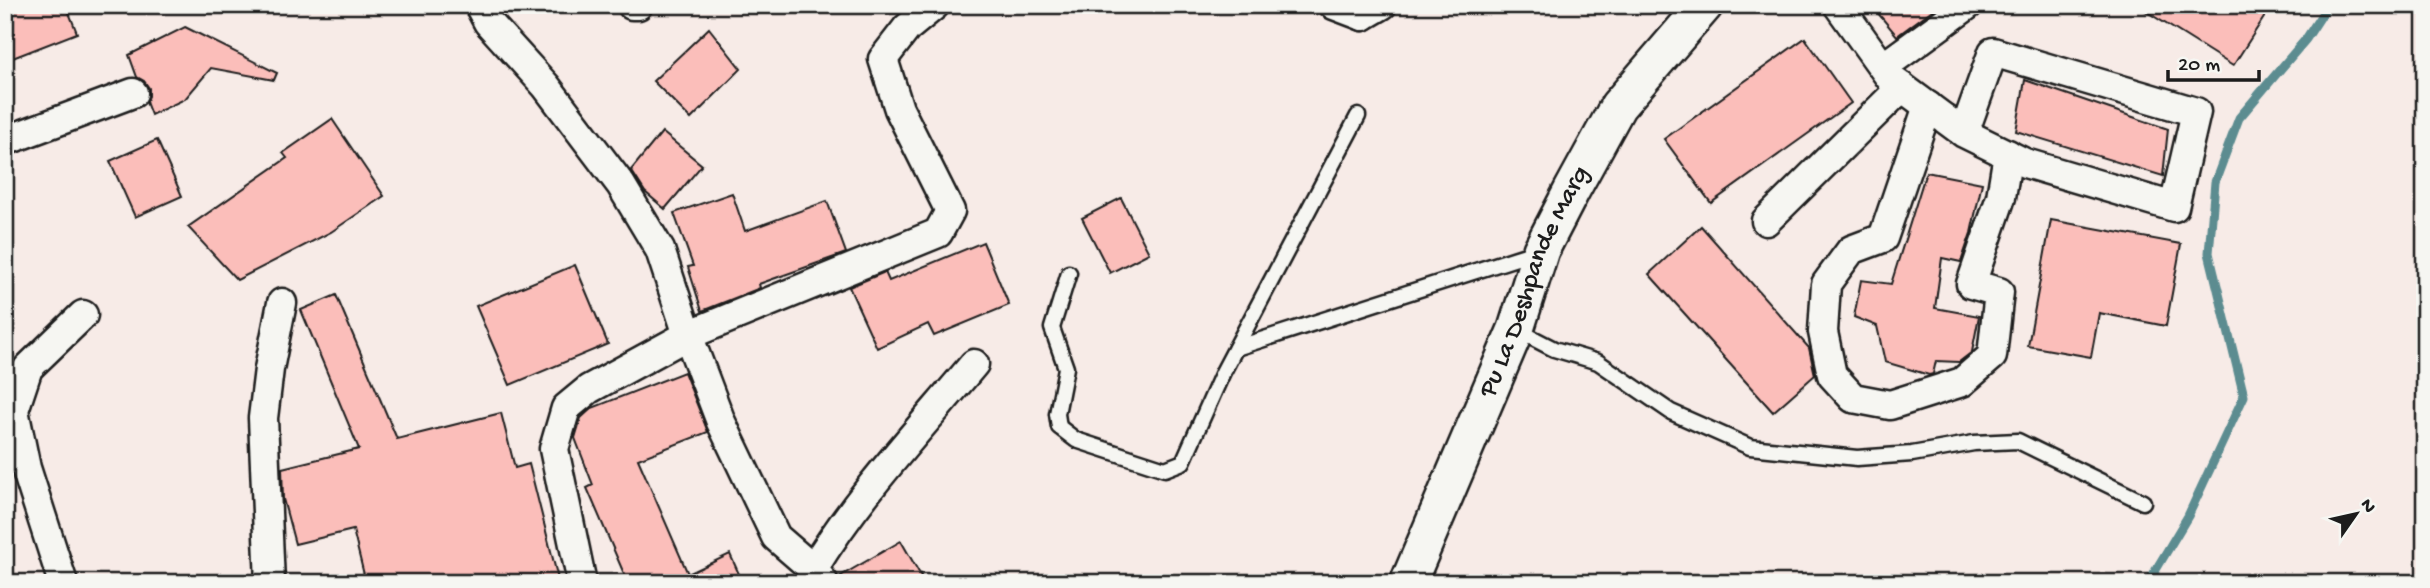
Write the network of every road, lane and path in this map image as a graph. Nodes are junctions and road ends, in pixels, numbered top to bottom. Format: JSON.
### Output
{"nodes":[{"id":1,"x":479,"y":5,"type":"edge"},
{"id":2,"x":632,"y":5,"type":"edge"},
{"id":3,"x":638,"y":5,"type":"edge"},
{"id":4,"x":935,"y":5,"type":"edge"},
{"id":5,"x":1334,"y":5,"type":"edge"},
{"id":6,"x":1706,"y":5,"type":"edge"},
{"id":7,"x":1838,"y":5,"type":"edge"},
{"id":8,"x":1968,"y":5,"type":"edge"},
{"id":9,"x":1370,"y":9,"type":"edge"},
{"id":10,"x":1893,"y":77,"type":"junction"},
{"id":11,"x":132,"y":93,"type":"dead end"},
{"id":12,"x":1928,"y":106,"type":"junction"},
{"id":13,"x":1358,"y":116,"type":"dead end"},
{"id":14,"x":1964,"y":133,"type":"junction"},
{"id":15,"x":5,"y":141,"type":"edge"},
{"id":16,"x":2008,"y":154,"type":"junction"},
{"id":17,"x":1766,"y":221,"type":"dead end"},
{"id":18,"x":1541,"y":250,"type":"junction"},
{"id":19,"x":1069,"y":273,"type":"dead end"},
{"id":20,"x":282,"y":303,"type":"dead end"},
{"id":21,"x":83,"y":315,"type":"dead end"},
{"id":22,"x":1516,"y":329,"type":"junction"},
{"id":23,"x":688,"y":335,"type":"junction"},
{"id":24,"x":1236,"y":348,"type":"junction"},
{"id":25,"x":974,"y":364,"type":"dead end"},
{"id":26,"x":2143,"y":502,"type":"dead end"},
{"id":27,"x":818,"y":576,"type":"edge"},
{"id":28,"x":62,"y":583,"type":"edge"},
{"id":29,"x":270,"y":583,"type":"edge"},
{"id":30,"x":582,"y":583,"type":"edge"},
{"id":31,"x":1408,"y":583,"type":"edge"}],
"edges":[{"from":1,"to":23,"type":"street"},
{"from":2,"to":3,"type":"street"},
{"from":4,"to":23,"type":"street"},
{"from":5,"to":9,"type":"street"},
{"from":6,"to":18,"type":"street","name":"Pu La Deshpande Marg"},
{"from":7,"to":10,"type":"street"},
{"from":8,"to":10,"type":"street"},
{"from":10,"to":12,"type":"street"},
{"from":10,"to":17,"type":"street"},
{"from":11,"to":15,"type":"street"},
{"from":12,"to":14,"type":"street"},
{"from":12,"to":16,"type":"street"},
{"from":13,"to":24,"type":"lane"},
{"from":14,"to":16,"type":"street"},
{"from":14,"to":16,"type":"street"},
{"from":18,"to":22,"type":"street","name":"Pu La Deshpande Marg"},
{"from":18,"to":24,"type":"lane"},
{"from":19,"to":24,"type":"lane"},
{"from":20,"to":29,"type":"street"},
{"from":21,"to":28,"type":"street"},
{"from":22,"to":26,"type":"lane"},
{"from":22,"to":31,"type":"street","name":"Pu La Deshpande Marg"},
{"from":23,"to":27,"type":"street"},
{"from":23,"to":30,"type":"street"},
{"from":25,"to":27,"type":"street"}]}
